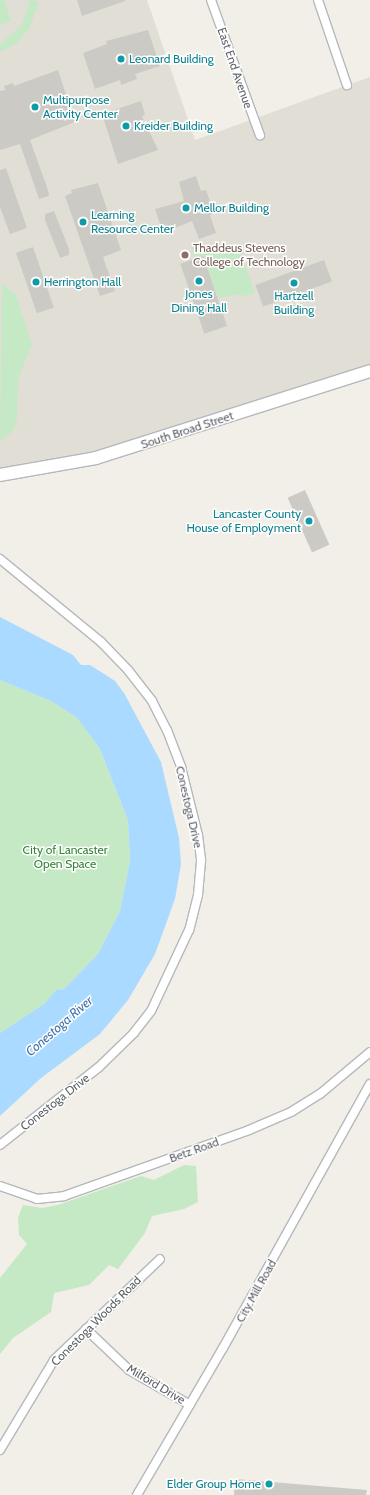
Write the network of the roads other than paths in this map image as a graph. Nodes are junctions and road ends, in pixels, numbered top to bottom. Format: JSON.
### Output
{"nodes":[{"id":1,"x":211,"y":0,"type":"edge"},
{"id":2,"x":318,"y":0,"type":"edge"},
{"id":3,"x":347,"y":85,"type":"dead end"},
{"id":4,"x":260,"y":135,"type":"dead end"},
{"id":5,"x":370,"y":371,"type":"edge"},
{"id":6,"x":0,"y":475,"type":"edge"},
{"id":7,"x":0,"y":559,"type":"edge"},
{"id":8,"x":370,"y":1052,"type":"edge"},
{"id":9,"x":370,"y":1084,"type":"edge"},
{"id":10,"x":0,"y":1145,"type":"edge"},
{"id":11,"x":0,"y":1186,"type":"edge"},
{"id":12,"x":160,"y":1259,"type":"dead end"},
{"id":13,"x":86,"y":1329,"type":"junction"},
{"id":14,"x":190,"y":1405,"type":"junction"},
{"id":15,"x":0,"y":1450,"type":"edge"},
{"id":16,"x":137,"y":1495,"type":"edge"}],
"edges":[{"from":1,"to":4,"type":"street","name":"East End Avenue"},
{"from":2,"to":3,"type":"street"},
{"from":5,"to":6,"type":"main road","name":"South Broad Street"},
{"from":7,"to":10,"type":"street","name":"Conestoga Drive"},
{"from":8,"to":11,"type":"street","name":"Betz Road"},
{"from":9,"to":14,"type":"street","name":"City Mill Road"},
{"from":12,"to":13,"type":"street","name":"Conestoga Woods Road"},
{"from":13,"to":14,"type":"street","name":"Milford Drive"},
{"from":13,"to":15,"type":"street","name":"Conestoga Woods Road"},
{"from":14,"to":16,"type":"street","name":"City Mill Road"}]}
